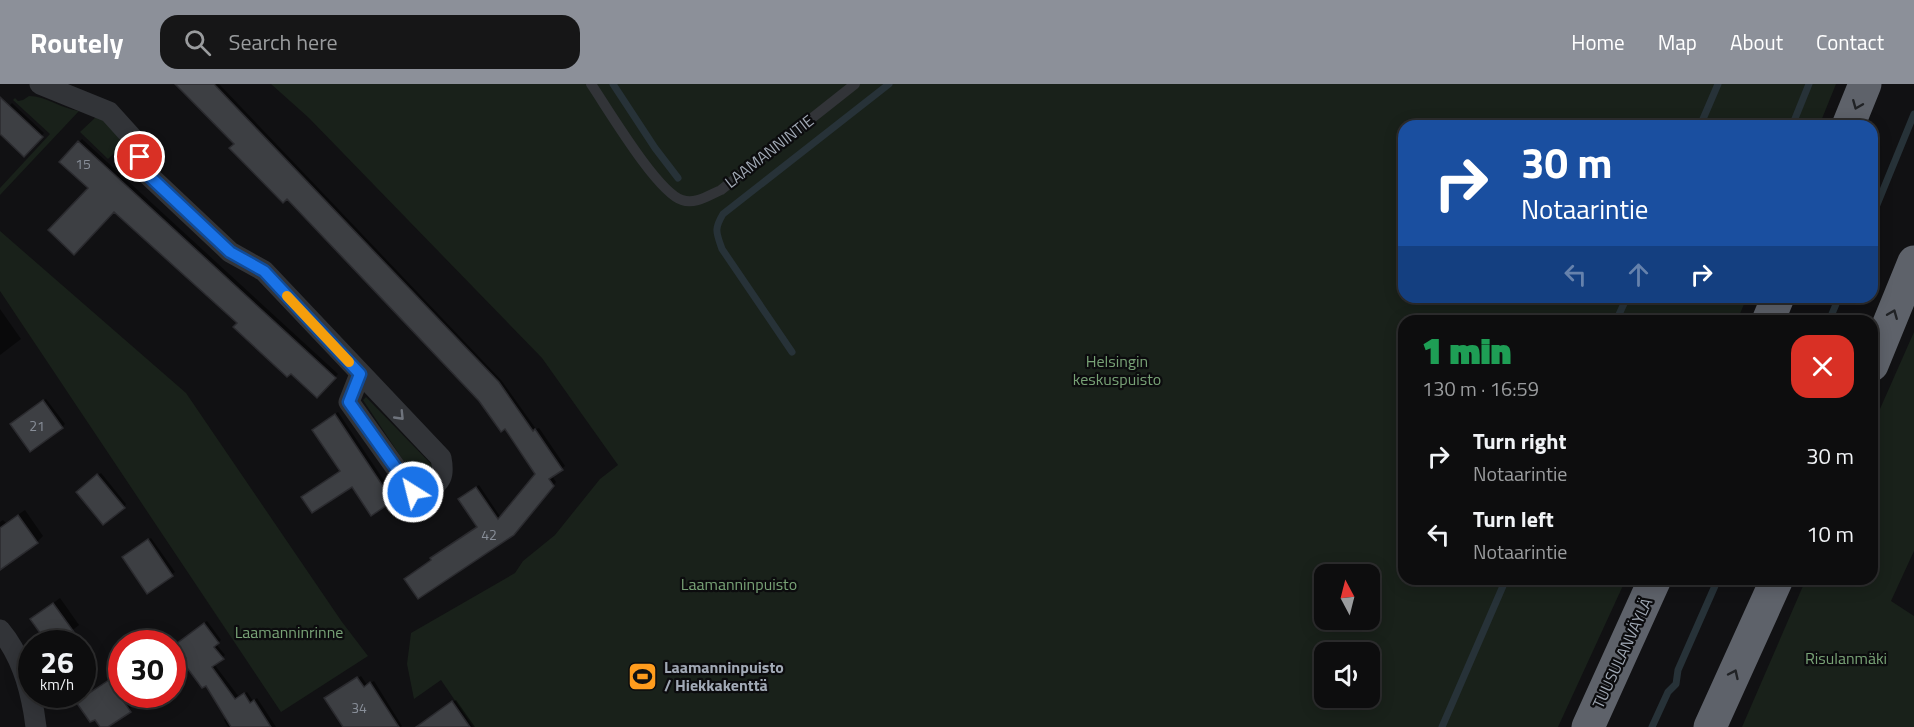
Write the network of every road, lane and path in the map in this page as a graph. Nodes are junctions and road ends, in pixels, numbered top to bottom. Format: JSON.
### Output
{"nodes":[{"id":1,"x":40,"y":84,"type":"edge"},
{"id":2,"x":591,"y":84,"type":"edge"},
{"id":3,"x":855,"y":84,"type":"edge"},
{"id":4,"x":1865,"y":84,"type":"edge"},
{"id":5,"x":1850,"y":120,"type":"edge"},
{"id":6,"x":1914,"y":262,"type":"edge"},
{"id":7,"x":1878,"y":350,"type":"edge"},
{"id":8,"x":360,"y":374,"type":"junction"},
{"id":9,"x":1652,"y":585,"type":"edge"},
{"id":10,"x":1774,"y":585,"type":"edge"},
{"id":11,"x":0,"y":630,"type":"edge"},
{"id":12,"x":36,"y":727,"type":"edge"},
{"id":13,"x":1588,"y":727,"type":"edge"},
{"id":14,"x":1710,"y":727,"type":"edge"}],
"edges":[{"from":1,"to":8,"type":"street"},
{"from":2,"to":3,"type":"lane","name":"LAAMANNINTIE"},
{"from":4,"to":5,"type":"highway","one_way":true},
{"from":7,"to":6,"type":"highway","one_way":true},
{"from":8,"to":8,"type":"street","one_way":true},
{"from":9,"to":13,"type":"highway","name":"TUUSULANVÄYLÄ"},
{"from":14,"to":10,"type":"highway","one_way":true},
{"from":11,"to":12,"type":"street"}]}
